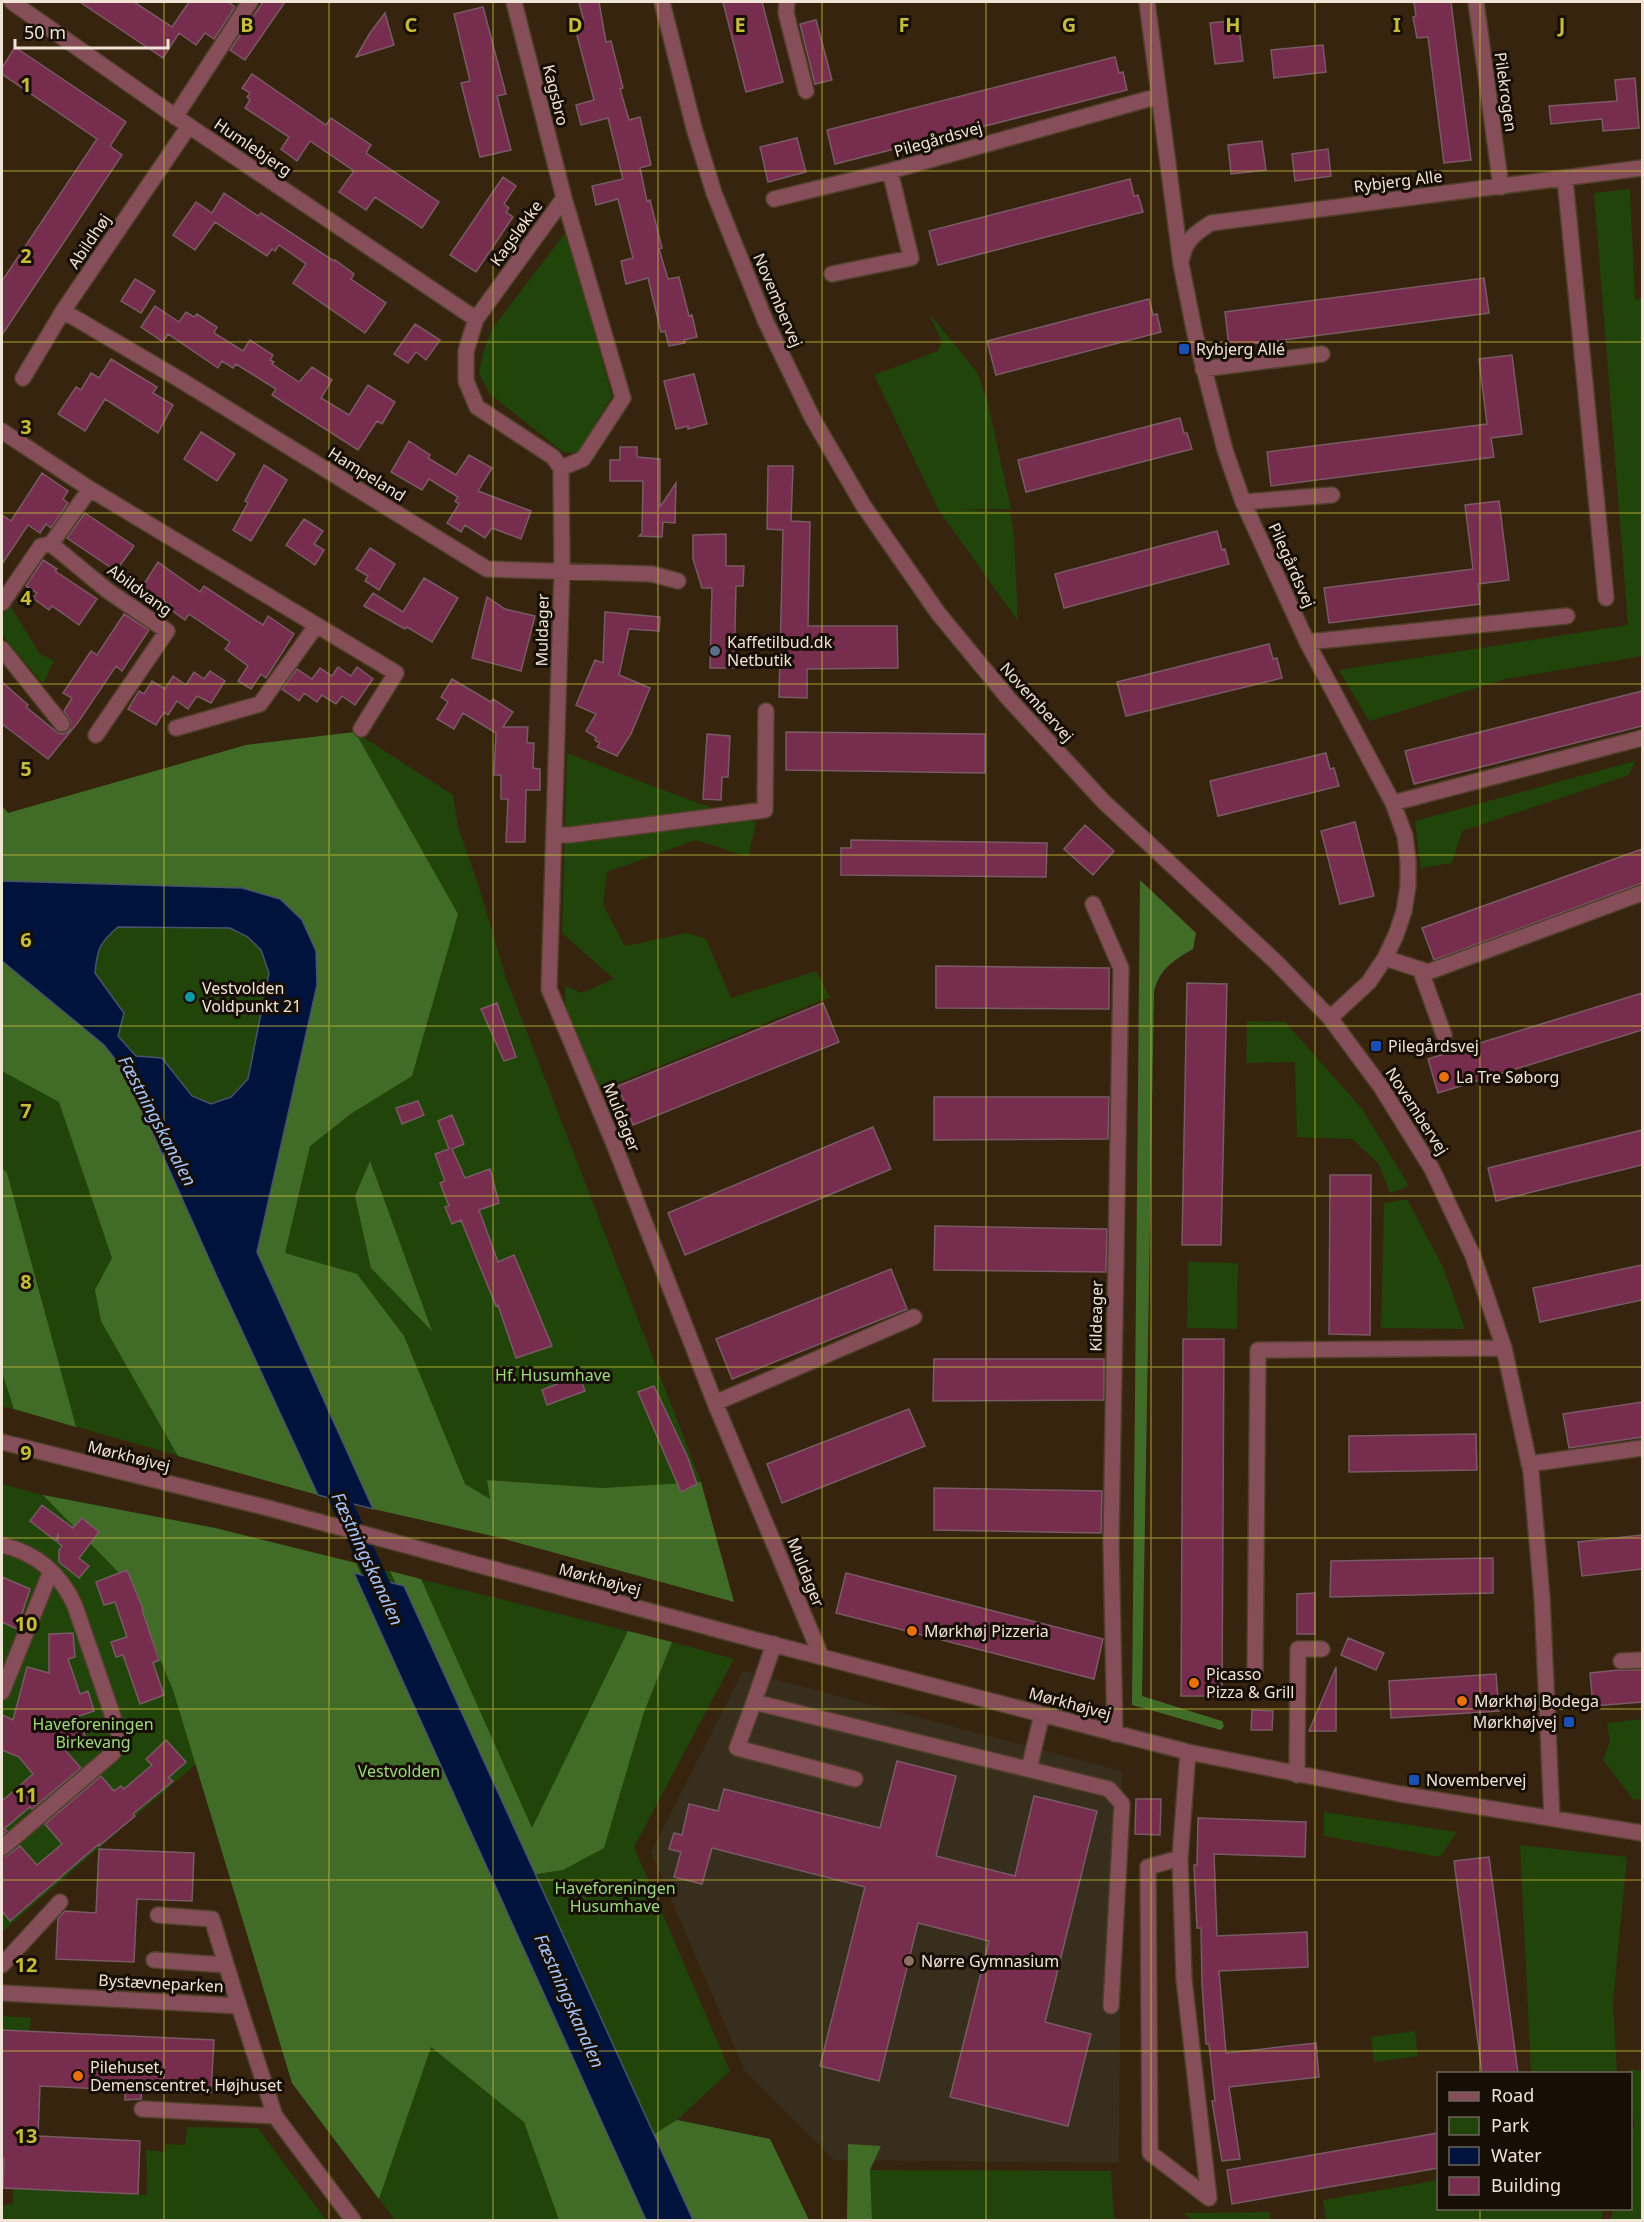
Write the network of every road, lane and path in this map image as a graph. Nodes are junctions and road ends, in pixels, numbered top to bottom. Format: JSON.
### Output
{"nodes":[{"id":1,"x":12,"y":2,"type":"edge"},
{"id":2,"x":250,"y":2,"type":"edge"},
{"id":3,"x":514,"y":2,"type":"edge"},
{"id":4,"x":662,"y":2,"type":"edge"},
{"id":5,"x":787,"y":2,"type":"edge"},
{"id":6,"x":1147,"y":2,"type":"edge"},
{"id":7,"x":1476,"y":2,"type":"edge"},
{"id":8,"x":806,"y":91,"type":"dead end"},
{"id":9,"x":1159,"y":96,"type":"junction"},
{"id":10,"x":175,"y":117,"type":"junction"},
{"id":11,"x":189,"y":126,"type":"junction"},
{"id":12,"x":1642,"y":168,"type":"edge"},
{"id":13,"x":890,"y":171,"type":"junction"},
{"id":14,"x":1565,"y":178,"type":"junction"},
{"id":15,"x":1501,"y":187,"type":"junction"},
{"id":16,"x":564,"y":198,"type":"junction"},
{"id":17,"x":774,"y":199,"type":"dead end"},
{"id":18,"x":1180,"y":264,"type":"junction"},
{"id":19,"x":832,"y":274,"type":"dead end"},
{"id":20,"x":63,"y":310,"type":"junction"},
{"id":21,"x":476,"y":319,"type":"junction"},
{"id":22,"x":1322,"y":354,"type":"dead end"},
{"id":23,"x":1203,"y":369,"type":"junction"},
{"id":24,"x":23,"y":378,"type":"dead end"},
{"id":25,"x":2,"y":431,"type":"edge"},
{"id":26,"x":561,"y":468,"type":"junction"},
{"id":27,"x":90,"y":489,"type":"junction"},
{"id":28,"x":1332,"y":495,"type":"dead end"},
{"id":29,"x":1243,"y":502,"type":"junction"},
{"id":30,"x":51,"y":544,"type":"junction"},
{"id":31,"x":561,"y":571,"type":"junction"},
{"id":32,"x":678,"y":582,"type":"dead end"},
{"id":33,"x":1606,"y":598,"type":"dead end"},
{"id":34,"x":2,"y":603,"type":"edge"},
{"id":35,"x":1567,"y":616,"type":"dead end"},
{"id":36,"x":316,"y":626,"type":"junction"},
{"id":37,"x":1307,"y":642,"type":"junction"},
{"id":38,"x":2,"y":649,"type":"edge"},
{"id":39,"x":766,"y":711,"type":"dead end"},
{"id":40,"x":62,"y":724,"type":"dead end"},
{"id":41,"x":176,"y":728,"type":"dead end"},
{"id":42,"x":361,"y":729,"type":"dead end"},
{"id":43,"x":96,"y":735,"type":"dead end"},
{"id":44,"x":1642,"y":738,"type":"edge"},
{"id":45,"x":1393,"y":803,"type":"junction"},
{"id":46,"x":554,"y":835,"type":"junction"},
{"id":47,"x":1642,"y":893,"type":"edge"},
{"id":48,"x":1092,"y":904,"type":"dead end"},
{"id":49,"x":1386,"y":958,"type":"junction"},
{"id":50,"x":1420,"y":969,"type":"junction"},
{"id":51,"x":1330,"y":1018,"type":"junction"},
{"id":52,"x":1444,"y":1035,"type":"dead end"},
{"id":53,"x":914,"y":1317,"type":"dead end"},
{"id":54,"x":1504,"y":1348,"type":"junction"},
{"id":55,"x":715,"y":1403,"type":"junction"},
{"id":56,"x":2,"y":1442,"type":"edge"},
{"id":57,"x":1642,"y":1448,"type":"edge"},
{"id":58,"x":1529,"y":1464,"type":"junction"},
{"id":59,"x":2,"y":1545,"type":"edge"},
{"id":60,"x":51,"y":1571,"type":"junction"},
{"id":61,"x":774,"y":1644,"type":"junction"},
{"id":62,"x":1322,"y":1649,"type":"dead end"},
{"id":63,"x":821,"y":1656,"type":"junction"},
{"id":64,"x":1642,"y":1659,"type":"edge"},
{"id":65,"x":1621,"y":1661,"type":"dead end"},
{"id":66,"x":1255,"y":1672,"type":"dead end"},
{"id":67,"x":2,"y":1692,"type":"edge"},
{"id":68,"x":754,"y":1702,"type":"junction"},
{"id":69,"x":1042,"y":1714,"type":"junction"},
{"id":70,"x":1115,"y":1734,"type":"junction"},
{"id":71,"x":1188,"y":1752,"type":"junction"},
{"id":72,"x":1029,"y":1769,"type":"junction"},
{"id":73,"x":1297,"y":1775,"type":"junction"},
{"id":74,"x":855,"y":1779,"type":"dead end"},
{"id":75,"x":1552,"y":1818,"type":"junction"},
{"id":76,"x":1642,"y":1833,"type":"edge"},
{"id":77,"x":2,"y":1848,"type":"edge"},
{"id":78,"x":1180,"y":1858,"type":"junction"},
{"id":79,"x":60,"y":1902,"type":"dead end"},
{"id":80,"x":158,"y":1915,"type":"dead end"},
{"id":81,"x":154,"y":1960,"type":"dead end"},
{"id":82,"x":2,"y":1965,"type":"edge"},
{"id":83,"x":226,"y":1965,"type":"junction"},
{"id":84,"x":2,"y":1993,"type":"edge"},
{"id":85,"x":239,"y":2006,"type":"junction"},
{"id":86,"x":1111,"y":2006,"type":"dead end"},
{"id":87,"x":142,"y":2109,"type":"dead end"},
{"id":88,"x":275,"y":2116,"type":"junction"},
{"id":89,"x":353,"y":2220,"type":"edge"}],
"edges":[{"from":1,"to":10,"type":"street","name":"Humlebjerg"},
{"from":2,"to":10,"type":"street"},
{"from":3,"to":16,"type":"street","name":"Kagsbro"},
{"from":4,"to":51,"type":"street","name":"Novembervej"},
{"from":5,"to":8,"type":"street"},
{"from":6,"to":9,"type":"street","name":"Pilegårdsvej"},
{"from":7,"to":15,"type":"street","name":"Pilekrogen"},
{"from":9,"to":13,"type":"street","name":"Pilegårdsvej"},
{"from":9,"to":18,"type":"street","name":"Pilegårdsvej"},
{"from":10,"to":11,"type":"street","name":"Humlebjerg"},
{"from":11,"to":20,"type":"street","name":"Abildhøj"},
{"from":11,"to":21,"type":"street","name":"Humlebjerg"},
{"from":12,"to":14,"type":"street","name":"Rybjerg Alle"},
{"from":13,"to":17,"type":"street"},
{"from":13,"to":19,"type":"street","name":"Pilegårdsvej"},
{"from":14,"to":15,"type":"street","name":"Rybjerg Alle"},
{"from":14,"to":33,"type":"street"},
{"from":15,"to":18,"type":"street","name":"Rybjerg Alle"},
{"from":16,"to":21,"type":"street","name":"Kagsløkke"},
{"from":16,"to":26,"type":"street","name":"Kagsløkke"},
{"from":18,"to":23,"type":"street","name":"Pilegårdsvej"},
{"from":20,"to":24,"type":"street","name":"Abildhøj"},
{"from":20,"to":31,"type":"street","name":"Hampeland"},
{"from":21,"to":26,"type":"street","name":"Kagsløkke"},
{"from":22,"to":23,"type":"street"},
{"from":23,"to":29,"type":"street","name":"Pilegårdsvej"},
{"from":25,"to":27,"type":"street"},
{"from":26,"to":31,"type":"street"},
{"from":27,"to":30,"type":"street"},
{"from":27,"to":36,"type":"street"},
{"from":28,"to":29,"type":"street","name":"Pilegårdsvej"},
{"from":29,"to":37,"type":"street","name":"Pilegårdsvej"},
{"from":30,"to":34,"type":"street"},
{"from":30,"to":43,"type":"street","name":"Abildvang"},
{"from":31,"to":32,"type":"street","name":"Hampeland"},
{"from":31,"to":46,"type":"street","name":"Muldager"},
{"from":35,"to":37,"type":"street"},
{"from":36,"to":41,"type":"street"},
{"from":36,"to":42,"type":"street"},
{"from":37,"to":45,"type":"street","name":"Pilegårdsvej"},
{"from":38,"to":40,"type":"street"},
{"from":39,"to":46,"type":"street"},
{"from":44,"to":45,"type":"street"},
{"from":45,"to":49,"type":"street","name":"Pilegårdsvej"},
{"from":46,"to":55,"type":"street","name":"Muldager"},
{"from":47,"to":50,"type":"street"},
{"from":48,"to":70,"type":"street","name":"Kildeager"},
{"from":49,"to":50,"type":"street"},
{"from":49,"to":51,"type":"street","name":"Pilegårdsvej"},
{"from":50,"to":52,"type":"street"},
{"from":51,"to":54,"type":"street","name":"Novembervej"},
{"from":53,"to":55,"type":"street"},
{"from":54,"to":58,"type":"street","name":"Novembervej"},
{"from":54,"to":66,"type":"street"},
{"from":55,"to":63,"type":"street","name":"Muldager"},
{"from":56,"to":61,"type":"street","name":"Mørkhøjvej"},
{"from":57,"to":58,"type":"street"},
{"from":58,"to":75,"type":"street","name":"Novembervej"},
{"from":59,"to":60,"type":"street"},
{"from":60,"to":67,"type":"street"},
{"from":60,"to":77,"type":"street"},
{"from":61,"to":63,"type":"street","name":"Mørkhøjvej"},
{"from":61,"to":68,"type":"street"},
{"from":62,"to":73,"type":"street"},
{"from":63,"to":69,"type":"street","name":"Mørkhøjvej"},
{"from":64,"to":65,"type":"street"},
{"from":68,"to":72,"type":"street"},
{"from":68,"to":74,"type":"street"},
{"from":69,"to":70,"type":"street","name":"Mørkhøjvej"},
{"from":69,"to":72,"type":"street"},
{"from":70,"to":71,"type":"street","name":"Mørkhøjvej"},
{"from":71,"to":73,"type":"street","name":"Mørkhøjvej"},
{"from":71,"to":78,"type":"street"},
{"from":72,"to":86,"type":"street"},
{"from":73,"to":75,"type":"street","name":"Mørkhøjvej"},
{"from":75,"to":76,"type":"street","name":"Mørkhøjvej"},
{"from":78,"to":78,"type":"street"},
{"from":79,"to":82,"type":"street"},
{"from":80,"to":83,"type":"street"},
{"from":81,"to":83,"type":"street"},
{"from":83,"to":85,"type":"street"},
{"from":84,"to":85,"type":"street","name":"Bystævneparken"},
{"from":85,"to":88,"type":"street","name":"Bystævneparken"},
{"from":87,"to":88,"type":"street"},
{"from":88,"to":89,"type":"street","name":"Bystævneparken"}]}
